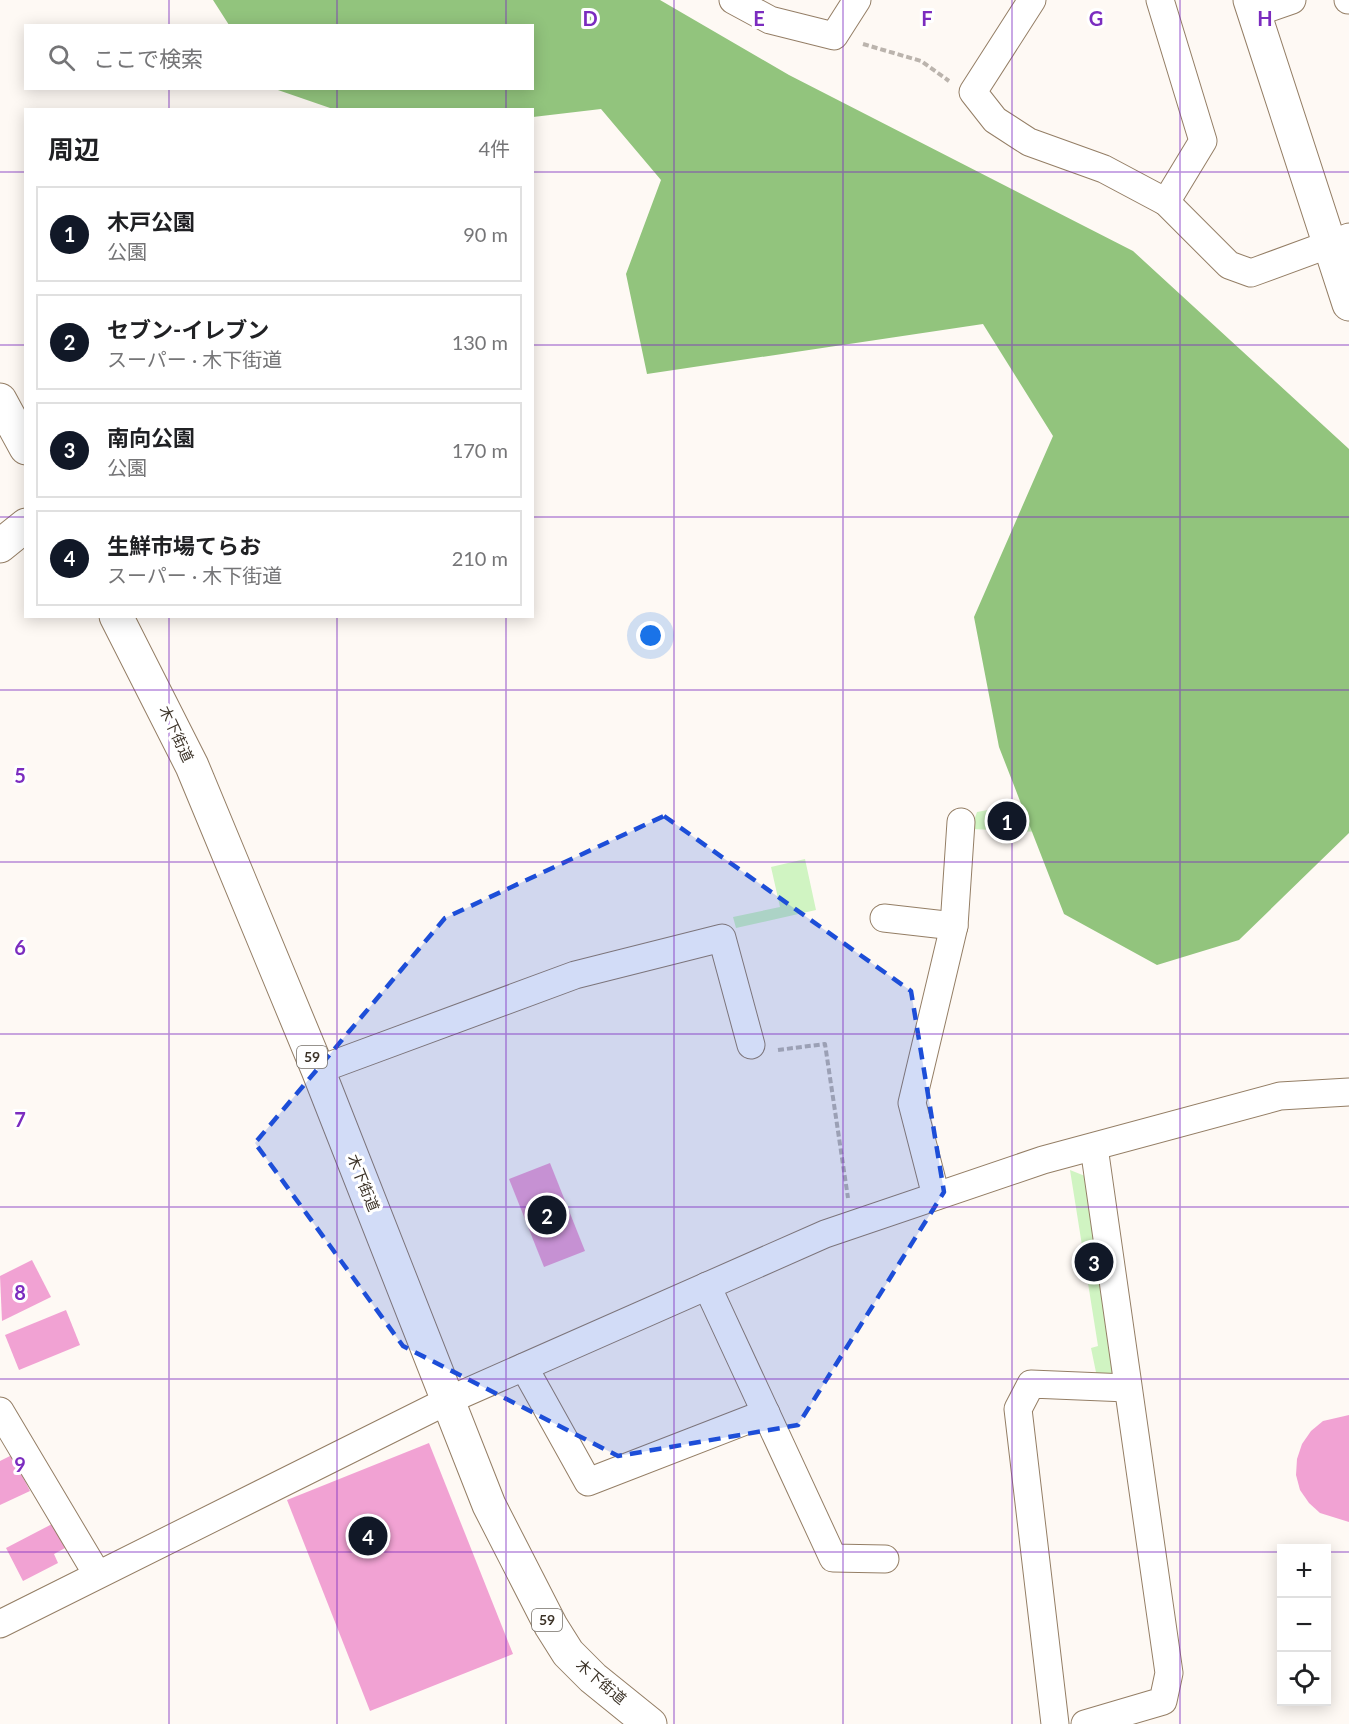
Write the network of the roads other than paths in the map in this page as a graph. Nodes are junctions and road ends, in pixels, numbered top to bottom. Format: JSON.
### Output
{"nodes":[{"id":1,"x":733,"y":0,"type":"edge"},
{"id":2,"x":856,"y":0,"type":"edge"},
{"id":3,"x":1032,"y":0,"type":"edge"},
{"id":4,"x":1160,"y":0,"type":"edge"},
{"id":5,"x":1292,"y":0,"type":"edge"},
{"id":6,"x":1252,"y":7,"type":"edge"},
{"id":7,"x":1166,"y":202,"type":"junction"},
{"id":8,"x":1340,"y":240,"type":"edge"},
{"id":9,"x":1349,"y":304,"type":"edge"},
{"id":10,"x":0,"y":400,"type":"edge"},
{"id":11,"x":24,"y":444,"type":"edge"},
{"id":12,"x":24,"y":509,"type":"edge"},
{"id":13,"x":0,"y":515,"type":"edge"},
{"id":14,"x":24,"y":527,"type":"edge"},
{"id":15,"x":0,"y":546,"type":"edge"},
{"id":16,"x":117,"y":618,"type":"edge"},
{"id":17,"x":961,"y":822,"type":"dead end"},
{"id":18,"x":884,"y":918,"type":"dead end"},
{"id":19,"x":954,"y":926,"type":"junction"},
{"id":20,"x":751,"y":1045,"type":"road end"},
{"id":21,"x":318,"y":1070,"type":"junction"},
{"id":22,"x":1349,"y":1092,"type":"edge"},
{"id":23,"x":1094,"y":1147,"type":"junction"},
{"id":24,"x":936,"y":1196,"type":"junction"},
{"id":25,"x":707,"y":1286,"type":"junction"},
{"id":26,"x":524,"y":1367,"type":"junction"},
{"id":27,"x":1127,"y":1388,"type":"junction"},
{"id":28,"x":449,"y":1400,"type":"junction"},
{"id":29,"x":0,"y":1411,"type":"edge"},
{"id":30,"x":766,"y":1413,"type":"junction"},
{"id":31,"x":885,"y":1558,"type":"dead end"},
{"id":32,"x":97,"y":1574,"type":"junction"},
{"id":33,"x":0,"y":1624,"type":"edge"},
{"id":34,"x":644,"y":1721,"type":"edge"},
{"id":35,"x":1055,"y":1724,"type":"edge"},
{"id":36,"x":1085,"y":1724,"type":"edge"}],
"edges":[{"from":1,"to":2,"type":"street"},
{"from":3,"to":7,"type":"street"},
{"from":4,"to":7,"type":"street"},
{"from":5,"to":6,"type":"street"},
{"from":6,"to":8,"type":"main road"},
{"from":7,"to":8,"type":"street"},
{"from":8,"to":9,"type":"main road"},
{"from":10,"to":11,"type":"main road"},
{"from":12,"to":13,"type":"main road"},
{"from":14,"to":15,"type":"main road"},
{"from":16,"to":21,"type":"main road","name":"木下街道","number":"59"},
{"from":17,"to":19,"type":"street"},
{"from":18,"to":19,"type":"street"},
{"from":19,"to":24,"type":"street"},
{"from":20,"to":21,"type":"street"},
{"from":21,"to":28,"type":"main road","name":"木下街道","number":"59"},
{"from":22,"to":23,"type":"street"},
{"from":23,"to":24,"type":"street"},
{"from":23,"to":27,"type":"street"},
{"from":24,"to":25,"type":"street"},
{"from":25,"to":26,"type":"street"},
{"from":25,"to":30,"type":"street"},
{"from":26,"to":28,"type":"street"},
{"from":26,"to":30,"type":"street"},
{"from":27,"to":35,"type":"street"},
{"from":27,"to":36,"type":"street"},
{"from":28,"to":32,"type":"street"},
{"from":28,"to":34,"type":"main road","name":"木下街道","number":"59"},
{"from":29,"to":32,"type":"street"},
{"from":30,"to":31,"type":"street"},
{"from":32,"to":33,"type":"street"}]}
